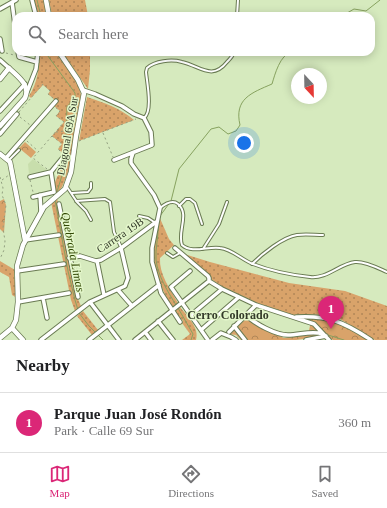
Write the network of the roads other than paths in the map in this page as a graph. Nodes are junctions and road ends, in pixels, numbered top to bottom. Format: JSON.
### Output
{"nodes":[{"id":1,"x":32,"y":0,"type":"edge"},
{"id":2,"x":46,"y":0,"type":"edge"},
{"id":3,"x":238,"y":0,"type":"edge"},
{"id":4,"x":14,"y":1,"type":"edge"},
{"id":5,"x":0,"y":9,"type":"edge"},
{"id":6,"x":15,"y":12,"type":"edge"},
{"id":7,"x":35,"y":12,"type":"edge"},
{"id":8,"x":48,"y":12,"type":"edge"},
{"id":9,"x":237,"y":12,"type":"edge"},
{"id":10,"x":0,"y":40,"type":"edge"},
{"id":11,"x":2,"y":52,"type":"road end"},
{"id":12,"x":24,"y":56,"type":"edge"},
{"id":13,"x":38,"y":56,"type":"edge"},
{"id":14,"x":61,"y":56,"type":"edge"},
{"id":15,"x":231,"y":56,"type":"edge"},
{"id":16,"x":0,"y":60,"type":"edge"},
{"id":17,"x":37,"y":62,"type":"junction"},
{"id":18,"x":9,"y":68,"type":"junction"},
{"id":19,"x":0,"y":79,"type":"edge"},
{"id":20,"x":25,"y":84,"type":"junction"},
{"id":21,"x":83,"y":90,"type":"junction"},
{"id":22,"x":27,"y":92,"type":"junction"},
{"id":23,"x":56,"y":101,"type":"road end"},
{"id":24,"x":0,"y":111,"type":"edge"},
{"id":25,"x":17,"y":114,"type":"road end"},
{"id":26,"x":144,"y":118,"type":"junction"},
{"id":27,"x":0,"y":126,"type":"edge"},
{"id":28,"x":0,"y":134,"type":"edge"},
{"id":29,"x":19,"y":150,"type":"dead end"},
{"id":30,"x":133,"y":153,"type":"junction"},
{"id":31,"x":0,"y":154,"type":"edge"},
{"id":32,"x":65,"y":155,"type":"road end"},
{"id":33,"x":8,"y":159,"type":"junction"},
{"id":34,"x":114,"y":160,"type":"road end"},
{"id":35,"x":51,"y":172,"type":"junction"},
{"id":36,"x":30,"y":177,"type":"road end"},
{"id":37,"x":91,"y":183,"type":"dead end"},
{"id":38,"x":66,"y":186,"type":"junction"},
{"id":39,"x":71,"y":193,"type":"junction"},
{"id":40,"x":40,"y":195,"type":"junction"},
{"id":41,"x":33,"y":197,"type":"road end"},
{"id":42,"x":76,"y":200,"type":"junction"},
{"id":43,"x":227,"y":202,"type":"dead end"},
{"id":44,"x":59,"y":204,"type":"dead end"},
{"id":45,"x":179,"y":206,"type":"junction"},
{"id":46,"x":160,"y":208,"type":"junction"},
{"id":47,"x":42,"y":212,"type":"junction"},
{"id":48,"x":139,"y":216,"type":"dead end"},
{"id":49,"x":91,"y":220,"type":"dead end"},
{"id":50,"x":155,"y":222,"type":"junction"},
{"id":51,"x":202,"y":224,"type":"dead end"},
{"id":52,"x":59,"y":235,"type":"dead end"},
{"id":53,"x":323,"y":235,"type":"dead end"},
{"id":54,"x":25,"y":240,"type":"junction"},
{"id":55,"x":121,"y":248,"type":"junction"},
{"id":56,"x":175,"y":248,"type":"dead end"},
{"id":57,"x":203,"y":248,"type":"junction"},
{"id":58,"x":180,"y":252,"type":"junction"},
{"id":59,"x":167,"y":253,"type":"dead end"},
{"id":60,"x":70,"y":258,"type":"junction"},
{"id":61,"x":97,"y":261,"type":"junction"},
{"id":62,"x":64,"y":264,"type":"dead end"},
{"id":63,"x":252,"y":264,"type":"junction"},
{"id":64,"x":17,"y":271,"type":"junction"},
{"id":65,"x":190,"y":271,"type":"dead end"},
{"id":66,"x":387,"y":272,"type":"edge"},
{"id":67,"x":209,"y":281,"type":"junction"},
{"id":68,"x":159,"y":285,"type":"junction"},
{"id":69,"x":222,"y":289,"type":"junction"},
{"id":70,"x":118,"y":290,"type":"junction"},
{"id":71,"x":69,"y":293,"type":"dead end"},
{"id":72,"x":104,"y":295,"type":"junction"},
{"id":73,"x":78,"y":297,"type":"dead end"},
{"id":74,"x":239,"y":297,"type":"junction"},
{"id":75,"x":43,"y":298,"type":"junction"},
{"id":76,"x":18,"y":302,"type":"junction"},
{"id":77,"x":90,"y":302,"type":"junction"},
{"id":78,"x":180,"y":304,"type":"junction"},
{"id":79,"x":256,"y":305,"type":"junction"},
{"id":80,"x":132,"y":306,"type":"junction"},
{"id":81,"x":173,"y":309,"type":"junction"},
{"id":82,"x":246,"y":315,"type":"junction"},
{"id":83,"x":191,"y":316,"type":"junction"},
{"id":84,"x":46,"y":318,"type":"dead end"},
{"id":85,"x":293,"y":318,"type":"junction"},
{"id":86,"x":158,"y":321,"type":"junction"},
{"id":87,"x":180,"y":322,"type":"dead end"},
{"id":88,"x":108,"y":325,"type":"junction"},
{"id":89,"x":234,"y":326,"type":"junction"},
{"id":90,"x":12,"y":328,"type":"junction"},
{"id":91,"x":201,"y":330,"type":"junction"},
{"id":92,"x":145,"y":332,"type":"junction"},
{"id":93,"x":229,"y":332,"type":"dead end"},
{"id":94,"x":0,"y":338,"type":"edge"},
{"id":95,"x":326,"y":338,"type":"edge"},
{"id":96,"x":23,"y":340,"type":"edge"},
{"id":97,"x":41,"y":340,"type":"edge"},
{"id":98,"x":89,"y":340,"type":"edge"},
{"id":99,"x":119,"y":340,"type":"edge"},
{"id":100,"x":135,"y":340,"type":"edge"},
{"id":101,"x":151,"y":340,"type":"edge"},
{"id":102,"x":173,"y":340,"type":"edge"},
{"id":103,"x":208,"y":340,"type":"edge"},
{"id":104,"x":213,"y":340,"type":"edge"},
{"id":105,"x":236,"y":340,"type":"edge"},
{"id":106,"x":245,"y":340,"type":"edge"},
{"id":107,"x":306,"y":340,"type":"edge"},
{"id":108,"x":311,"y":340,"type":"edge"},
{"id":109,"x":371,"y":340,"type":"edge"}],
"edges":[{"from":1,"to":7,"type":"street"},
{"from":2,"to":8,"type":"street"},
{"from":3,"to":9,"type":"lane"},
{"from":4,"to":5,"type":"street"},
{"from":4,"to":6,"type":"street"},
{"from":10,"to":11,"type":"street"},
{"from":12,"to":17,"type":"street"},
{"from":13,"to":17,"type":"street"},
{"from":14,"to":21,"type":"street","name":"Diagonal 69A Sur"},
{"from":15,"to":26,"type":"lane"},
{"from":16,"to":18,"type":"street"},
{"from":17,"to":22,"type":"street"},
{"from":18,"to":19,"type":"street"},
{"from":18,"to":20,"type":"street"},
{"from":20,"to":22,"type":"street"},
{"from":20,"to":24,"type":"street"},
{"from":21,"to":26,"type":"street"},
{"from":21,"to":38,"type":"street","name":"Diagonal 69A Sur"},
{"from":22,"to":27,"type":"street"},
{"from":23,"to":33,"type":"street"},
{"from":25,"to":28,"type":"street"},
{"from":26,"to":30,"type":"street"},
{"from":29,"to":33,"type":"lane"},
{"from":30,"to":34,"type":"street"},
{"from":30,"to":46,"type":"street"},
{"from":31,"to":33,"type":"street"},
{"from":32,"to":35,"type":"street"},
{"from":33,"to":54,"type":"street"},
{"from":35,"to":36,"type":"street"},
{"from":35,"to":40,"type":"street"},
{"from":37,"to":39,"type":"lane"},
{"from":38,"to":39,"type":"lane"},
{"from":38,"to":47,"type":"street","name":"Diagonal 69A Sur"},
{"from":39,"to":42,"type":"lane"},
{"from":40,"to":41,"type":"street"},
{"from":40,"to":47,"type":"street"},
{"from":42,"to":49,"type":"lane"},
{"from":42,"to":55,"type":"lane"},
{"from":43,"to":57,"type":"lane"},
{"from":44,"to":60,"type":"street"},
{"from":45,"to":46,"type":"lane"},
{"from":45,"to":51,"type":"lane"},
{"from":45,"to":57,"type":"lane"},
{"from":46,"to":50,"type":"street"},
{"from":47,"to":54,"type":"street","name":"Diagonal 69A Sur"},
{"from":48,"to":50,"type":"lane"},
{"from":50,"to":55,"type":"street","name":"Carrera 19B"},
{"from":50,"to":68,"type":"street"},
{"from":52,"to":54,"type":"street"},
{"from":53,"to":63,"type":"lane"},
{"from":54,"to":64,"type":"street"},
{"from":55,"to":61,"type":"street","name":"Carrera 19B"},
{"from":55,"to":70,"type":"street"},
{"from":56,"to":58,"type":"street"},
{"from":57,"to":63,"type":"lane"},
{"from":58,"to":59,"type":"lane"},
{"from":58,"to":67,"type":"street"},
{"from":60,"to":61,"type":"street","name":"Carrera 19B"},
{"from":60,"to":73,"type":"street"},
{"from":61,"to":72,"type":"street"},
{"from":62,"to":64,"type":"street"},
{"from":63,"to":66,"type":"lane"},
{"from":64,"to":76,"type":"street"},
{"from":65,"to":78,"type":"street"},
{"from":67,"to":69,"type":"street"},
{"from":67,"to":78,"type":"street"},
{"from":68,"to":80,"type":"street"},
{"from":68,"to":81,"type":"street"},
{"from":69,"to":74,"type":"street"},
{"from":69,"to":83,"type":"street"},
{"from":70,"to":72,"type":"street"},
{"from":70,"to":80,"type":"street"},
{"from":71,"to":75,"type":"street"},
{"from":72,"to":77,"type":"street"},
{"from":74,"to":79,"type":"street"},
{"from":74,"to":91,"type":"street"},
{"from":75,"to":76,"type":"street"},
{"from":75,"to":84,"type":"street"},
{"from":76,"to":90,"type":"street"},
{"from":77,"to":88,"type":"street"},
{"from":77,"to":97,"type":"street"},
{"from":78,"to":81,"type":"street"},
{"from":78,"to":83,"type":"street"},
{"from":79,"to":82,"type":"street"},
{"from":79,"to":85,"type":"street"},
{"from":80,"to":88,"type":"street"},
{"from":81,"to":86,"type":"street"},
{"from":81,"to":87,"type":"street"},
{"from":82,"to":89,"type":"street"},
{"from":82,"to":95,"type":"street"},
{"from":83,"to":91,"type":"street"},
{"from":85,"to":95,"type":"street"},
{"from":85,"to":109,"type":"street"},
{"from":86,"to":92,"type":"street"},
{"from":86,"to":102,"type":"street"},
{"from":88,"to":98,"type":"street"},
{"from":88,"to":99,"type":"street"},
{"from":89,"to":93,"type":"street"},
{"from":89,"to":106,"type":"street"},
{"from":90,"to":94,"type":"street"},
{"from":90,"to":96,"type":"street"},
{"from":91,"to":103,"type":"street"},
{"from":92,"to":100,"type":"street"},
{"from":92,"to":101,"type":"street"},
{"from":95,"to":108,"type":"street"},
{"from":104,"to":105,"type":"street"},
{"from":107,"to":108,"type":"street"}]}
